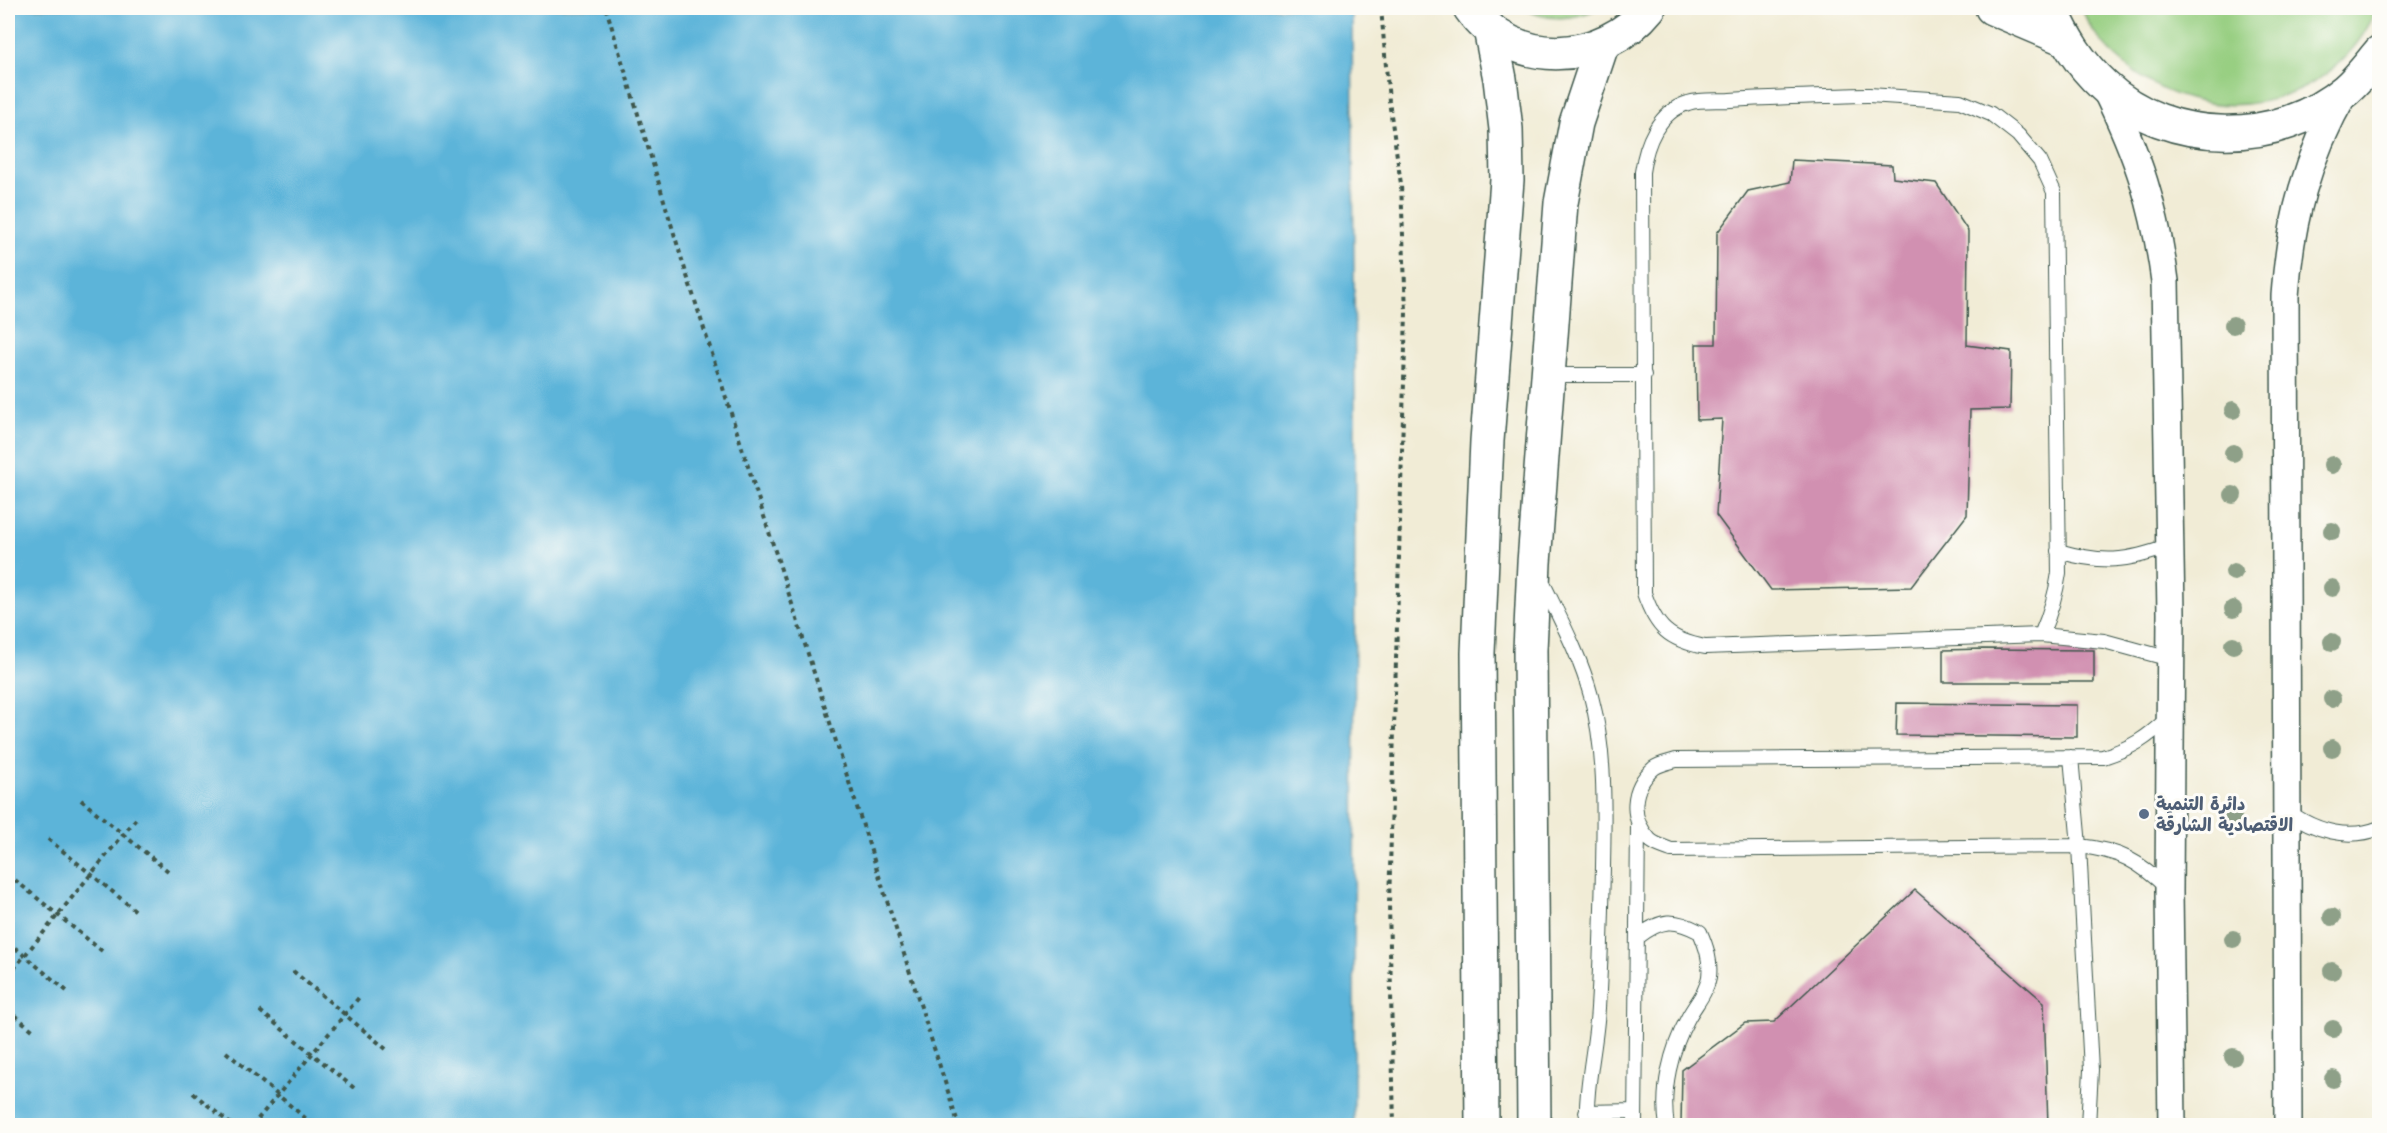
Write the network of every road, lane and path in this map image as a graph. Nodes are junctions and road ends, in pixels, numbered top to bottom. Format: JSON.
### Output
{"nodes":[{"id":1,"x":606,"y":8,"type":"edge"},
{"id":2,"x":1381,"y":8,"type":"edge"},
{"id":3,"x":1649,"y":8,"type":"edge"},
{"id":4,"x":1992,"y":8,"type":"edge"},
{"id":5,"x":2051,"y":8,"type":"edge"},
{"id":6,"x":1480,"y":18,"type":"edge"},
{"id":7,"x":2065,"y":39,"type":"junction"},
{"id":8,"x":1602,"y":45,"type":"junction"},
{"id":9,"x":2379,"y":52,"type":"edge"},
{"id":10,"x":2105,"y":88,"type":"junction"},
{"id":11,"x":2346,"y":90,"type":"junction"},
{"id":12,"x":1547,"y":375,"type":"junction"},
{"id":13,"x":1644,"y":375,"type":"junction"},
{"id":14,"x":2170,"y":546,"type":"junction"},
{"id":15,"x":2058,"y":551,"type":"junction"},
{"id":16,"x":1534,"y":563,"type":"junction"},
{"id":17,"x":2041,"y":635,"type":"junction"},
{"id":18,"x":2170,"y":659,"type":"junction"},
{"id":19,"x":2170,"y":716,"type":"junction"},
{"id":20,"x":2071,"y":757,"type":"junction"},
{"id":21,"x":81,"y":800,"type":"dead end"},
{"id":22,"x":2287,"y":811,"type":"junction"},
{"id":23,"x":135,"y":819,"type":"dead end"},
{"id":24,"x":1638,"y":825,"type":"junction"},
{"id":25,"x":2379,"y":828,"type":"edge"},
{"id":26,"x":123,"y":834,"type":"junction"},
{"id":27,"x":48,"y":839,"type":"dead end"},
{"id":28,"x":2079,"y":846,"type":"junction"},
{"id":29,"x":168,"y":871,"type":"dead end"},
{"id":30,"x":91,"y":874,"type":"junction"},
{"id":31,"x":15,"y":879,"type":"dead end"},
{"id":32,"x":2169,"y":891,"type":"junction"},
{"id":33,"x":136,"y":910,"type":"dead end"},
{"id":34,"x":58,"y":914,"type":"junction"},
{"id":35,"x":1638,"y":937,"type":"junction"},
{"id":36,"x":8,"y":942,"type":"edge"},
{"id":37,"x":102,"y":951,"type":"dead end"},
{"id":38,"x":24,"y":956,"type":"junction"},
{"id":39,"x":293,"y":971,"type":"dead end"},
{"id":40,"x":8,"y":976,"type":"edge"},
{"id":41,"x":68,"y":992,"type":"dead end"},
{"id":42,"x":361,"y":995,"type":"dead end"},
{"id":43,"x":8,"y":1010,"type":"edge"},
{"id":44,"x":260,"y":1011,"type":"dead end"},
{"id":45,"x":345,"y":1014,"type":"junction"},
{"id":46,"x":35,"y":1032,"type":"dead end"},
{"id":47,"x":386,"y":1049,"type":"dead end"},
{"id":48,"x":226,"y":1052,"type":"dead end"},
{"id":49,"x":312,"y":1054,"type":"junction"},
{"id":50,"x":354,"y":1088,"type":"dead end"},
{"id":51,"x":193,"y":1093,"type":"dead end"},
{"id":52,"x":278,"y":1095,"type":"junction"},
{"id":53,"x":1635,"y":1111,"type":"junction"},
{"id":54,"x":1586,"y":1119,"type":"edge"},
{"id":55,"x":233,"y":1125,"type":"edge"},
{"id":56,"x":252,"y":1125,"type":"edge"},
{"id":57,"x":315,"y":1125,"type":"edge"},
{"id":58,"x":959,"y":1125,"type":"edge"},
{"id":59,"x":1394,"y":1125,"type":"edge"},
{"id":60,"x":1482,"y":1125,"type":"edge"},
{"id":61,"x":1534,"y":1125,"type":"edge"},
{"id":62,"x":1635,"y":1125,"type":"edge"},
{"id":63,"x":1667,"y":1125,"type":"edge"},
{"id":64,"x":2088,"y":1125,"type":"edge"},
{"id":65,"x":2172,"y":1125,"type":"edge"},
{"id":66,"x":2288,"y":1125,"type":"edge"}],
"edges":[{"from":1,"to":58,"type":"path"},
{"from":2,"to":59,"type":"path"},
{"from":3,"to":8,"type":"main road"},
{"from":4,"to":7,"type":"main road"},
{"from":5,"to":7,"type":"main road"},
{"from":6,"to":8,"type":"main road"},
{"from":6,"to":60,"type":"main road"},
{"from":7,"to":10,"type":"main road"},
{"from":8,"to":12,"type":"main road"},
{"from":9,"to":11,"type":"main road"},
{"from":10,"to":11,"type":"main road"},
{"from":10,"to":14,"type":"street"},
{"from":11,"to":22,"type":"street"},
{"from":12,"to":13,"type":"lane"},
{"from":12,"to":16,"type":"main road"},
{"from":13,"to":15,"type":"lane"},
{"from":13,"to":17,"type":"lane"},
{"from":14,"to":15,"type":"lane"},
{"from":14,"to":18,"type":"street"},
{"from":15,"to":17,"type":"lane"},
{"from":16,"to":54,"type":"lane"},
{"from":16,"to":61,"type":"main road"},
{"from":17,"to":18,"type":"lane"},
{"from":18,"to":19,"type":"street"},
{"from":19,"to":20,"type":"lane"},
{"from":19,"to":32,"type":"street"},
{"from":20,"to":24,"type":"lane"},
{"from":20,"to":28,"type":"lane"},
{"from":21,"to":26,"type":"path"},
{"from":22,"to":25,"type":"lane"},
{"from":22,"to":66,"type":"street"},
{"from":23,"to":26,"type":"path"},
{"from":24,"to":28,"type":"lane"},
{"from":24,"to":35,"type":"lane"},
{"from":26,"to":29,"type":"path"},
{"from":26,"to":30,"type":"path"},
{"from":27,"to":30,"type":"path"},
{"from":28,"to":32,"type":"lane"},
{"from":28,"to":64,"type":"lane"},
{"from":30,"to":33,"type":"path"},
{"from":30,"to":34,"type":"path"},
{"from":31,"to":34,"type":"path"},
{"from":32,"to":65,"type":"street"},
{"from":34,"to":37,"type":"path"},
{"from":34,"to":38,"type":"path"},
{"from":35,"to":53,"type":"lane"},
{"from":35,"to":63,"type":"lane"},
{"from":36,"to":38,"type":"path"},
{"from":38,"to":40,"type":"path"},
{"from":38,"to":41,"type":"path"},
{"from":39,"to":45,"type":"path"},
{"from":42,"to":45,"type":"path"},
{"from":43,"to":46,"type":"path"},
{"from":44,"to":49,"type":"path"},
{"from":45,"to":47,"type":"path"},
{"from":45,"to":49,"type":"path"},
{"from":48,"to":52,"type":"path"},
{"from":49,"to":50,"type":"path"},
{"from":49,"to":52,"type":"path"},
{"from":51,"to":55,"type":"path"},
{"from":52,"to":56,"type":"path"},
{"from":52,"to":57,"type":"path"},
{"from":53,"to":54,"type":"lane"},
{"from":53,"to":62,"type":"lane"}]}
